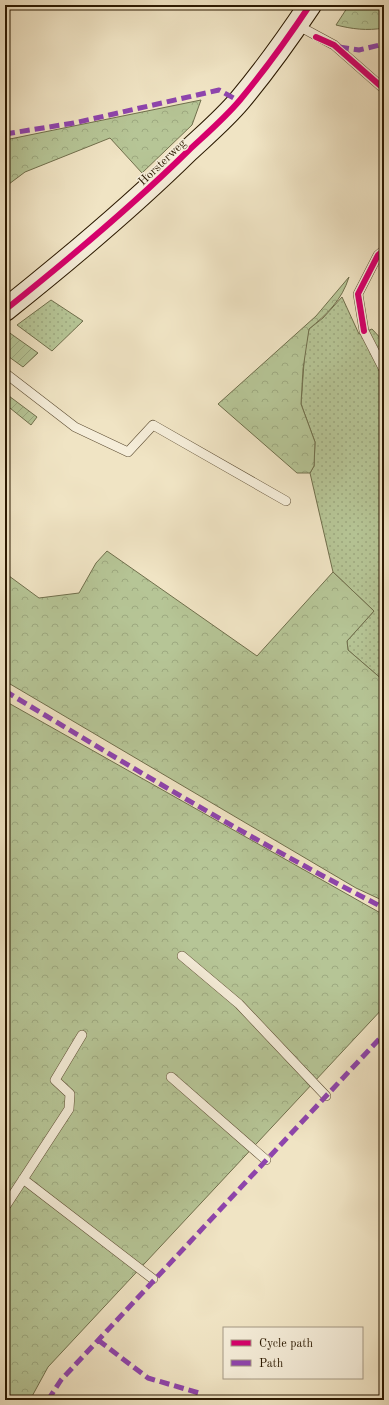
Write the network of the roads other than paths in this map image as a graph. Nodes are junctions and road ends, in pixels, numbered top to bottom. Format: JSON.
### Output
{"nodes":[{"id":1,"x":310,"y":5,"type":"edge"},
{"id":2,"x":297,"y":25,"type":"junction"},
{"id":3,"x":384,"y":89,"type":"edge"},
{"id":4,"x":384,"y":250,"type":"edge"},
{"id":5,"x":5,"y":310,"type":"edge"},
{"id":6,"x":384,"y":370,"type":"edge"},
{"id":7,"x":5,"y":373,"type":"edge"},
{"id":8,"x":286,"y":501,"type":"dead end"},
{"id":9,"x":182,"y":956,"type":"dead end"},
{"id":10,"x":82,"y":1035,"type":"dead end"},
{"id":11,"x":171,"y":1077,"type":"dead end"},
{"id":12,"x":326,"y":1096,"type":"dead end"},
{"id":13,"x":266,"y":1160,"type":"dead end"},
{"id":14,"x":23,"y":1180,"type":"junction"},
{"id":15,"x":5,"y":1207,"type":"edge"},
{"id":16,"x":153,"y":1280,"type":"dead end"}],
"edges":[{"from":1,"to":2,"type":"main road","name":"Horsterweg"},
{"from":2,"to":3,"type":"lane"},
{"from":2,"to":5,"type":"main road","name":"Horsterweg"},
{"from":4,"to":6,"type":"lane"},
{"from":7,"to":8,"type":"lane"},
{"from":9,"to":12,"type":"lane"},
{"from":10,"to":14,"type":"lane"},
{"from":11,"to":13,"type":"lane"},
{"from":14,"to":15,"type":"lane"},
{"from":14,"to":16,"type":"lane"}]}
